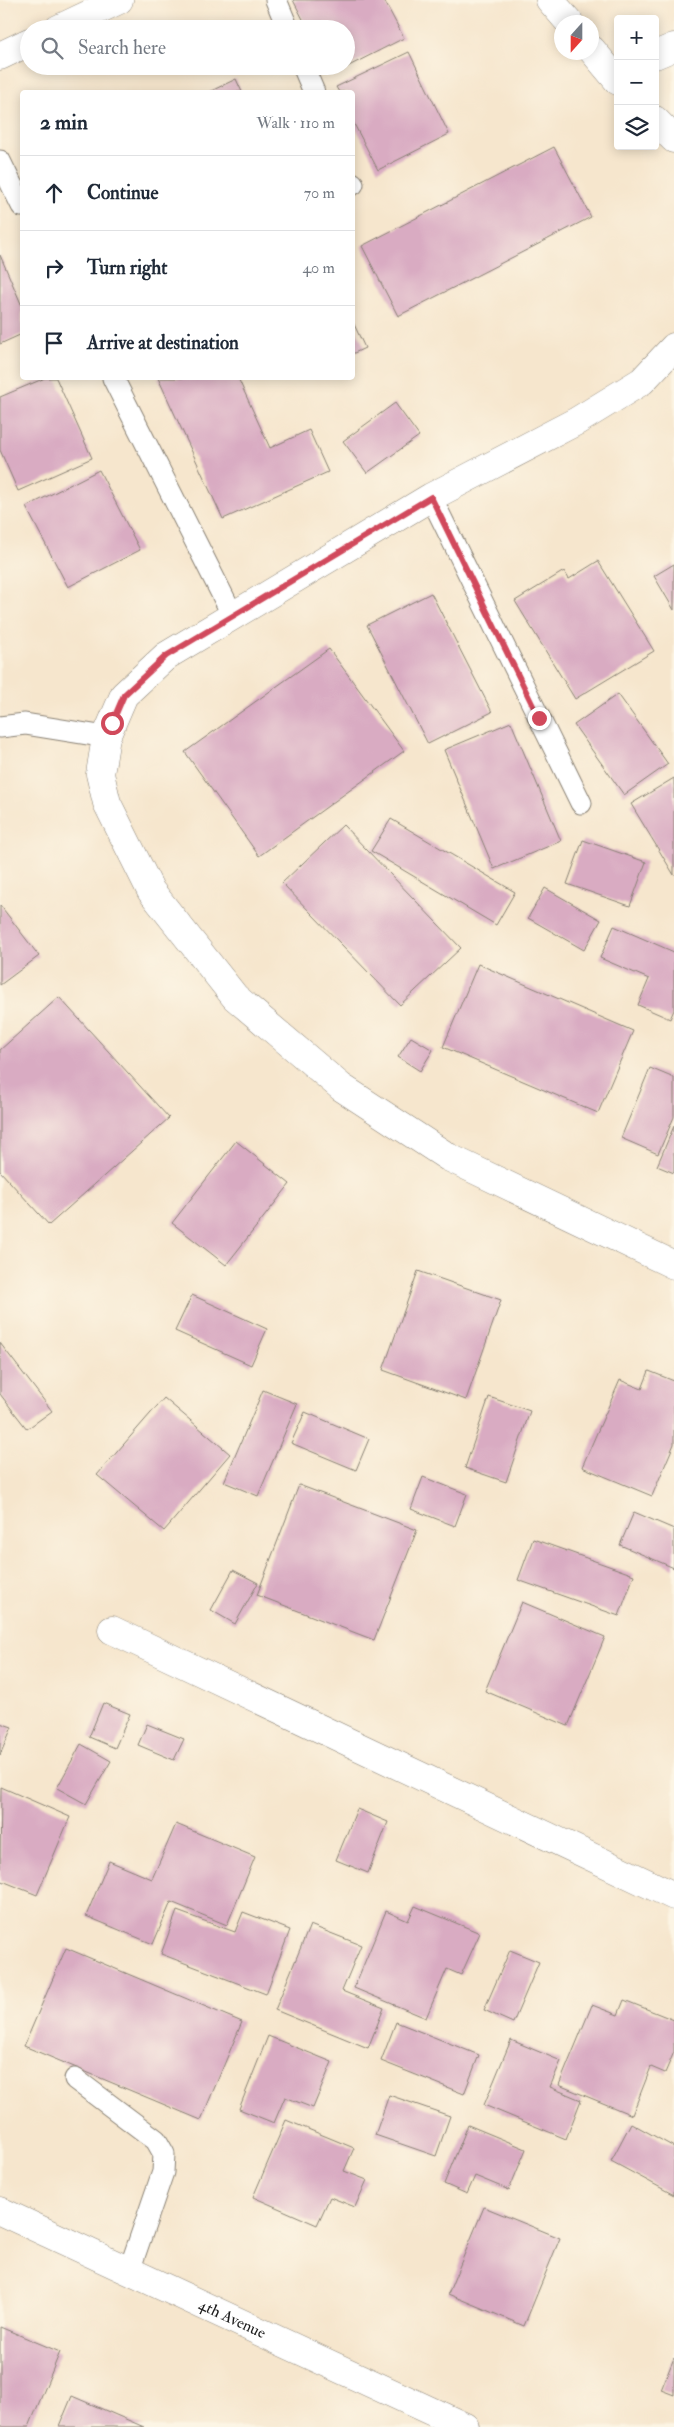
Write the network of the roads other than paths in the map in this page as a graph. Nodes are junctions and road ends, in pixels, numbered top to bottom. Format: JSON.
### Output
{"nodes":[{"id":1,"x":119,"y":0,"type":"edge"},
{"id":2,"x":276,"y":0,"type":"edge"},
{"id":3,"x":550,"y":0,"type":"edge"},
{"id":4,"x":563,"y":15,"type":"edge"},
{"id":5,"x":77,"y":20,"type":"edge"},
{"id":6,"x":284,"y":20,"type":"edge"},
{"id":7,"x":20,"y":46,"type":"edge"},
{"id":8,"x":674,"y":47,"type":"edge"},
{"id":9,"x":659,"y":53,"type":"edge"},
{"id":10,"x":0,"y":56,"type":"edge"},
{"id":11,"x":599,"y":58,"type":"edge"},
{"id":12,"x":614,"y":74,"type":"edge"},
{"id":13,"x":307,"y":75,"type":"edge"},
{"id":14,"x":313,"y":90,"type":"edge"},
{"id":15,"x":659,"y":124,"type":"edge"},
{"id":16,"x":674,"y":140,"type":"edge"},
{"id":17,"x":0,"y":161,"type":"edge"},
{"id":18,"x":20,"y":202,"type":"edge"},
{"id":19,"x":674,"y":347,"type":"edge"},
{"id":20,"x":114,"y":380,"type":"edge"},
{"id":21,"x":431,"y":497,"type":"junction"},
{"id":22,"x":233,"y":616,"type":"junction"},
{"id":23,"x":0,"y":727,"type":"edge"},
{"id":24,"x":106,"y":737,"type":"junction"},
{"id":25,"x":580,"y":803,"type":"dead end"},
{"id":26,"x":674,"y":1265,"type":"edge"},
{"id":27,"x":112,"y":1630,"type":"dead end"},
{"id":28,"x":674,"y":1896,"type":"edge"},
{"id":29,"x":74,"y":2079,"type":"dead end"},
{"id":30,"x":0,"y":2211,"type":"edge"},
{"id":31,"x":129,"y":2271,"type":"junction"},
{"id":32,"x":464,"y":2427,"type":"edge"}],
"edges":[{"from":1,"to":5,"type":"street"},
{"from":2,"to":6,"type":"lane"},
{"from":3,"to":4,"type":"street"},
{"from":7,"to":10,"type":"street"},
{"from":8,"to":9,"type":"street"},
{"from":11,"to":12,"type":"street"},
{"from":13,"to":14,"type":"lane"},
{"from":15,"to":16,"type":"street"},
{"from":17,"to":18,"type":"lane"},
{"from":19,"to":21,"type":"street"},
{"from":20,"to":22,"type":"lane"},
{"from":21,"to":22,"type":"street"},
{"from":21,"to":25,"type":"lane"},
{"from":22,"to":24,"type":"street"},
{"from":23,"to":24,"type":"lane"},
{"from":24,"to":26,"type":"street"},
{"from":27,"to":28,"type":"street"},
{"from":29,"to":31,"type":"lane"},
{"from":30,"to":31,"type":"street","name":"4th Avenue"},
{"from":31,"to":32,"type":"street","name":"4th Avenue"}]}
